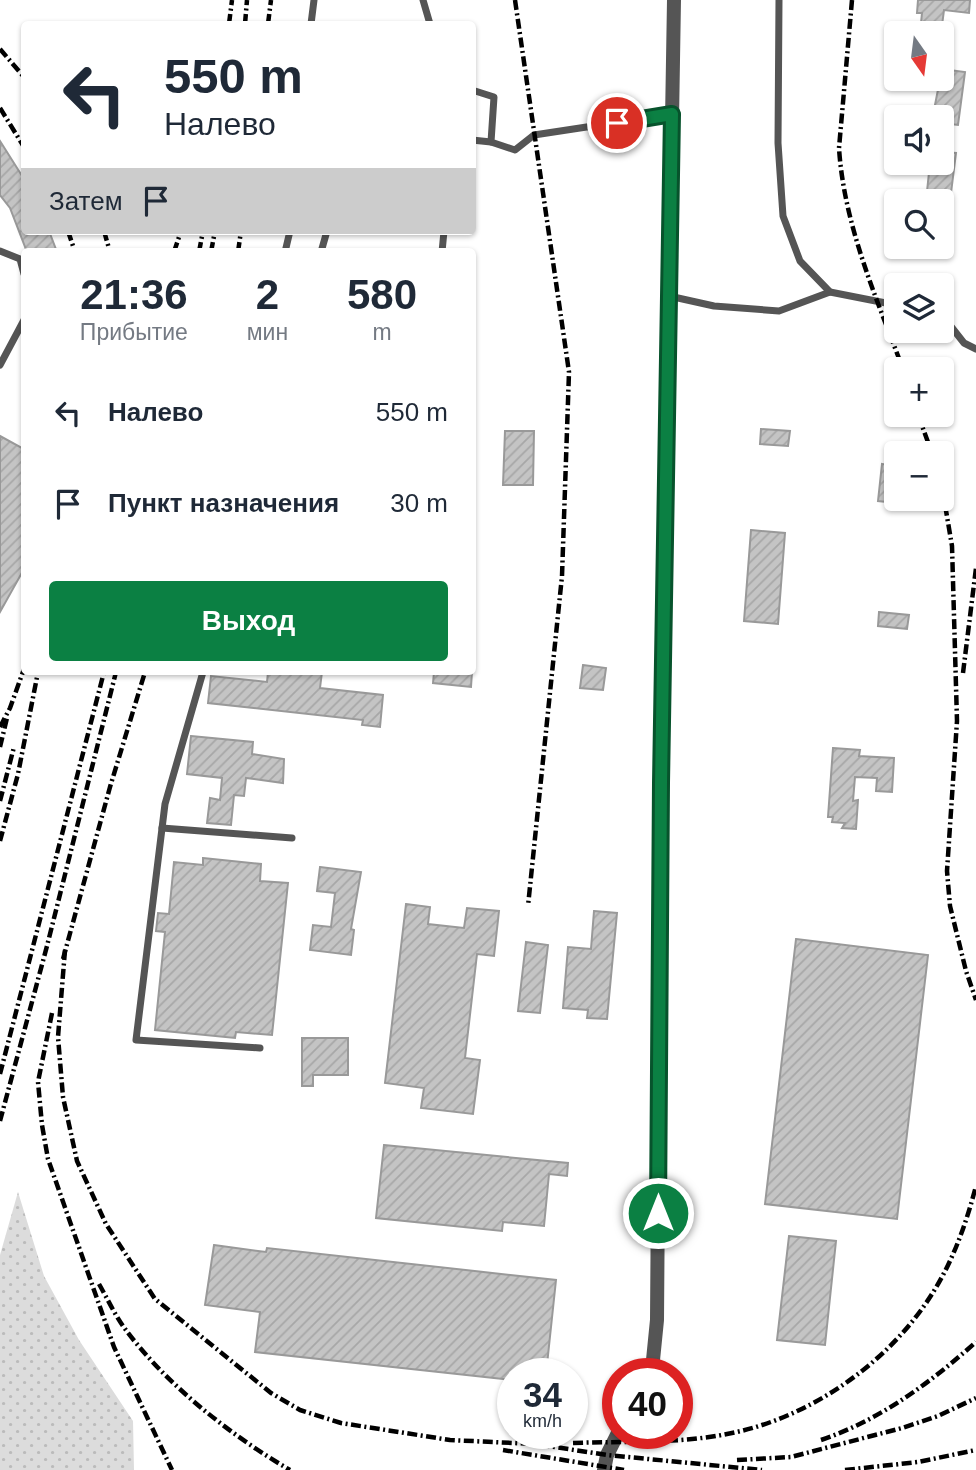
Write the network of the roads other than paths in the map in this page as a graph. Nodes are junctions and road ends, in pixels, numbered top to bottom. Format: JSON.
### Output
{"nodes":[{"id":1,"x":313,"y":0,"type":"edge"},
{"id":2,"x":423,"y":0,"type":"edge"},
{"id":3,"x":674,"y":0,"type":"edge"},
{"id":4,"x":779,"y":0,"type":"edge"},
{"id":5,"x":311,"y":21,"type":"edge"},
{"id":6,"x":429,"y":21,"type":"edge"},
{"id":7,"x":476,"y":91,"type":"edge"},
{"id":8,"x":672,"y":114,"type":"junction"},
{"id":9,"x":476,"y":140,"type":"edge"},
{"id":10,"x":491,"y":142,"type":"junction"},
{"id":11,"x":0,"y":251,"type":"edge"},
{"id":12,"x":21,"y":264,"type":"edge"},
{"id":13,"x":831,"y":292,"type":"junction"},
{"id":14,"x":669,"y":296,"type":"junction"},
{"id":15,"x":884,"y":303,"type":"edge"},
{"id":16,"x":21,"y":326,"type":"edge"},
{"id":17,"x":954,"y":330,"type":"edge"},
{"id":18,"x":976,"y":349,"type":"edge"},
{"id":19,"x":0,"y":365,"type":"edge"},
{"id":20,"x":202,"y":675,"type":"edge"},
{"id":21,"x":162,"y":828,"type":"junction"},
{"id":22,"x":292,"y":838,"type":"dead end"},
{"id":23,"x":260,"y":1048,"type":"dead end"},
{"id":24,"x":653,"y":1358,"type":"edge"},
{"id":25,"x":610,"y":1449,"type":"edge"},
{"id":26,"x":604,"y":1470,"type":"edge"}],
"edges":[{"from":1,"to":5,"type":"lane"},
{"from":2,"to":6,"type":"lane"},
{"from":3,"to":8,"type":"street"},
{"from":4,"to":13,"type":"lane"},
{"from":7,"to":10,"type":"lane"},
{"from":8,"to":10,"type":"lane"},
{"from":8,"to":14,"type":"street"},
{"from":9,"to":10,"type":"lane"},
{"from":11,"to":12,"type":"lane"},
{"from":13,"to":14,"type":"lane"},
{"from":13,"to":15,"type":"lane"},
{"from":14,"to":24,"type":"street"},
{"from":16,"to":19,"type":"lane"},
{"from":17,"to":18,"type":"lane"},
{"from":20,"to":21,"type":"lane"},
{"from":21,"to":22,"type":"lane"},
{"from":21,"to":23,"type":"lane"},
{"from":25,"to":26,"type":"street"}]}
